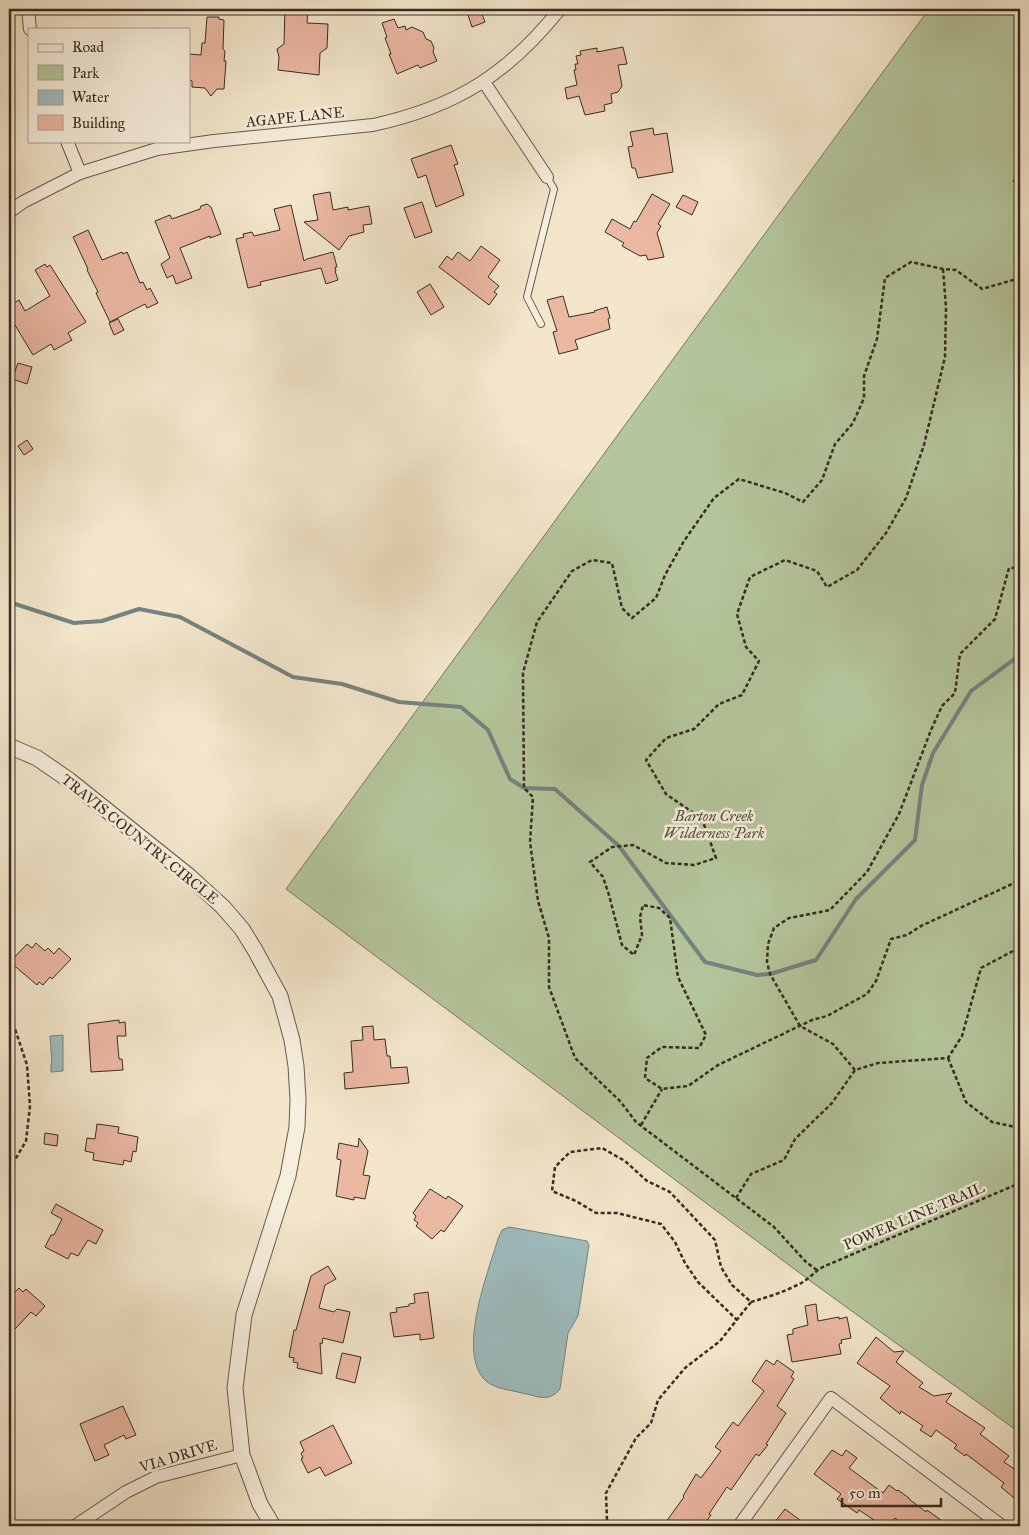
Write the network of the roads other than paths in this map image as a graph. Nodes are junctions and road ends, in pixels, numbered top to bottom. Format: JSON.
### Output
{"nodes":[{"id":1,"x":28,"y":9,"type":"edge"},
{"id":2,"x":560,"y":9,"type":"edge"},
{"id":3,"x":30,"y":28,"type":"edge"},
{"id":4,"x":484,"y":82,"type":"junction"},
{"id":5,"x":67,"y":142,"type":"edge"},
{"id":6,"x":80,"y":173,"type":"junction"},
{"id":7,"x":547,"y":178,"type":"joint"},
{"id":8,"x":9,"y":212,"type":"edge"},
{"id":9,"x":541,"y":324,"type":"dead end"},
{"id":10,"x":9,"y":746,"type":"edge"},
{"id":11,"x":242,"y":1455,"type":"junction"},
{"id":12,"x":75,"y":1526,"type":"edge"},
{"id":13,"x":273,"y":1526,"type":"edge"},
{"id":14,"x":739,"y":1526,"type":"edge"},
{"id":15,"x":1002,"y":1526,"type":"edge"}],
"edges":[{"from":1,"to":3,"type":"street"},
{"from":2,"to":4,"type":"street","name":"AGAPE LANE"},
{"from":4,"to":6,"type":"street","name":"AGAPE LANE"},
{"from":4,"to":7,"type":"street"},
{"from":5,"to":6,"type":"street"},
{"from":6,"to":8,"type":"street","name":"AGAPE LANE"},
{"from":7,"to":9,"type":"lane"},
{"from":10,"to":11,"type":"street","name":"TRAVIS COUNTRY CIRCLE"},
{"from":11,"to":12,"type":"street","name":"VIA DRIVE"},
{"from":11,"to":13,"type":"street","name":"TRAVIS COUNTRY CIRCLE"},
{"from":14,"to":15,"type":"street"}]}
